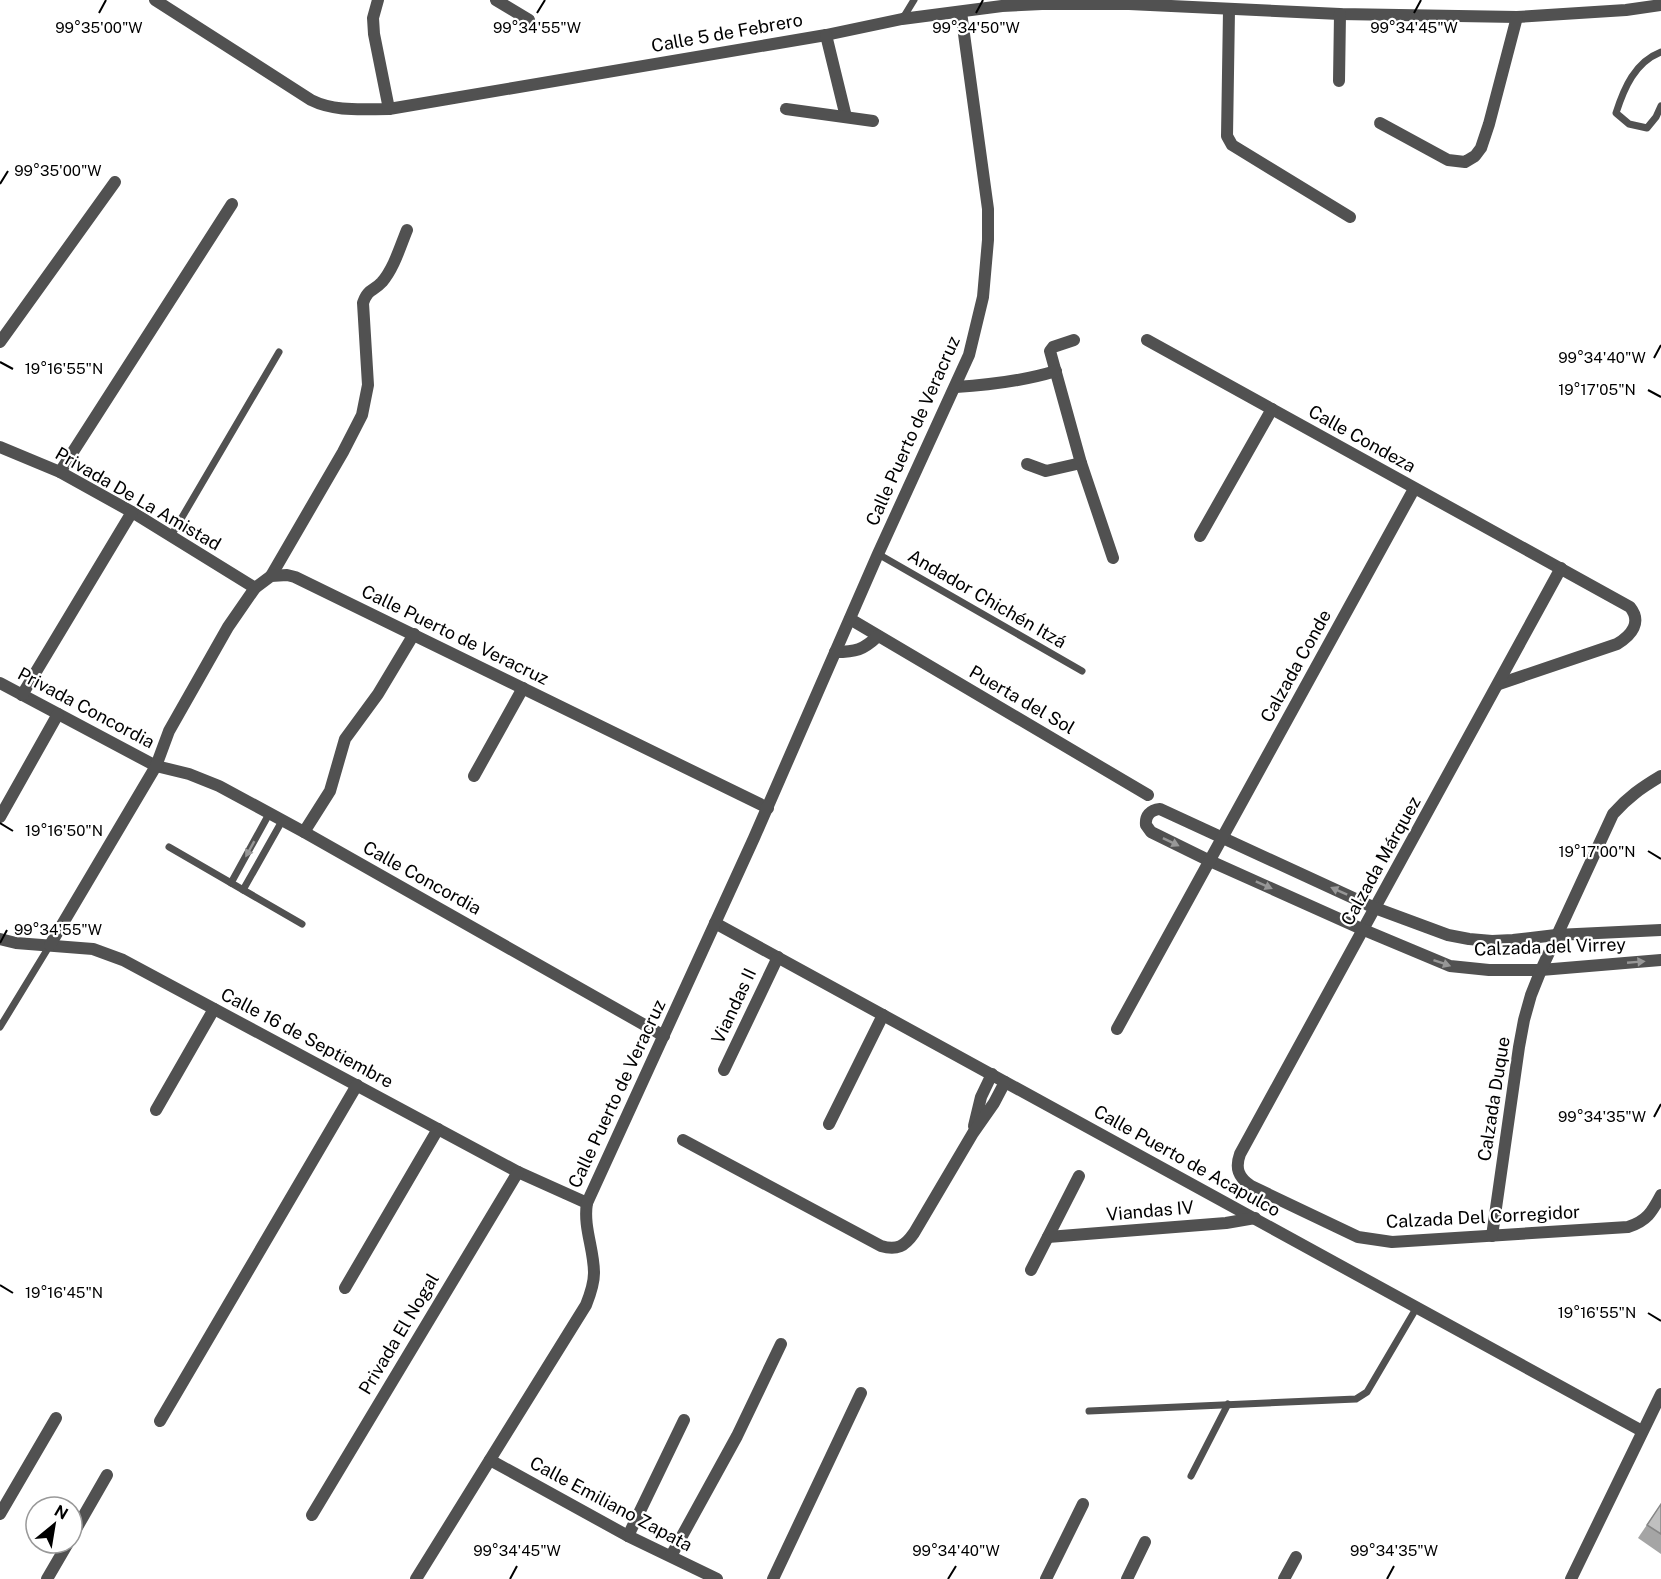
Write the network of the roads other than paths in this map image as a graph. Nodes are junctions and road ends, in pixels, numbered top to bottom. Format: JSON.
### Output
{"nodes":[{"id":1,"x":155,"y":0,"type":"edge"},
{"id":2,"x":378,"y":0,"type":"edge"},
{"id":3,"x":496,"y":0,"type":"edge"},
{"id":4,"x":914,"y":0,"type":"edge"},
{"id":5,"x":1661,"y":5,"type":"edge"},
{"id":6,"x":1229,"y":10,"type":"junction"},
{"id":7,"x":961,"y":12,"type":"junction"},
{"id":8,"x":1340,"y":14,"type":"junction"},
{"id":9,"x":1517,"y":17,"type":"junction"},
{"id":10,"x":902,"y":19,"type":"junction"},
{"id":11,"x":529,"y":20,"type":"dead end"},
{"id":12,"x":826,"y":34,"type":"junction"},
{"id":13,"x":1661,"y":52,"type":"edge"},
{"id":14,"x":1339,"y":81,"type":"dead end"},
{"id":15,"x":1661,"y":106,"type":"edge"},
{"id":16,"x":388,"y":109,"type":"junction"},
{"id":17,"x":786,"y":109,"type":"dead end"},
{"id":18,"x":846,"y":117,"type":"junction"},
{"id":19,"x":873,"y":121,"type":"dead end"},
{"id":20,"x":1380,"y":123,"type":"dead end"},
{"id":21,"x":115,"y":182,"type":"dead end"},
{"id":22,"x":232,"y":204,"type":"dead end"},
{"id":23,"x":1350,"y":217,"type":"dead end"},
{"id":24,"x":407,"y":230,"type":"dead end"},
{"id":25,"x":1074,"y":340,"type":"dead end"},
{"id":26,"x":1147,"y":340,"type":"dead end"},
{"id":27,"x":0,"y":342,"type":"edge"},
{"id":28,"x":279,"y":352,"type":"dead end"},
{"id":29,"x":1056,"y":371,"type":"junction"},
{"id":30,"x":956,"y":387,"type":"junction"},
{"id":31,"x":1272,"y":409,"type":"junction"},
{"id":32,"x":0,"y":447,"type":"edge"},
{"id":33,"x":1081,"y":463,"type":"junction"},
{"id":34,"x":1027,"y":464,"type":"dead end"},
{"id":35,"x":60,"y":472,"type":"junction"},
{"id":36,"x":1414,"y":489,"type":"junction"},
{"id":37,"x":132,"y":512,"type":"junction"},
{"id":38,"x":171,"y":536,"type":"junction"},
{"id":39,"x":1200,"y":536,"type":"dead end"},
{"id":40,"x":878,"y":554,"type":"junction"},
{"id":41,"x":1113,"y":558,"type":"dead end"},
{"id":42,"x":1561,"y":568,"type":"junction"},
{"id":43,"x":271,"y":576,"type":"junction"},
{"id":44,"x":255,"y":588,"type":"junction"},
{"id":45,"x":850,"y":619,"type":"junction"},
{"id":46,"x":414,"y":634,"type":"junction"},
{"id":47,"x":878,"y":636,"type":"junction"},
{"id":48,"x":835,"y":652,"type":"junction"},
{"id":49,"x":1082,"y":671,"type":"dead end"},
{"id":50,"x":0,"y":682,"type":"edge"},
{"id":51,"x":1498,"y":684,"type":"junction"},
{"id":52,"x":523,"y":687,"type":"junction"},
{"id":53,"x":22,"y":695,"type":"junction"},
{"id":54,"x":58,"y":714,"type":"junction"},
{"id":55,"x":156,"y":766,"type":"junction"},
{"id":56,"x":474,"y":776,"type":"dead end"},
{"id":57,"x":1661,"y":776,"type":"edge"},
{"id":58,"x":1148,"y":795,"type":"dead end"},
{"id":59,"x":768,"y":808,"type":"junction"},
{"id":60,"x":269,"y":814,"type":"junction"},
{"id":61,"x":0,"y":817,"type":"edge"},
{"id":62,"x":282,"y":821,"type":"junction"},
{"id":63,"x":304,"y":832,"type":"junction"},
{"id":64,"x":1222,"y":839,"type":"junction"},
{"id":65,"x":169,"y":848,"type":"dead end"},
{"id":66,"x":1210,"y":861,"type":"junction"},
{"id":67,"x":231,"y":883,"type":"junction"},
{"id":68,"x":243,"y":890,"type":"junction"},
{"id":69,"x":1376,"y":908,"type":"junction"},
{"id":70,"x":715,"y":923,"type":"junction"},
{"id":71,"x":303,"y":924,"type":"dead end"},
{"id":72,"x":1364,"y":930,"type":"junction"},
{"id":73,"x":1661,"y":930,"type":"edge"},
{"id":74,"x":1556,"y":934,"type":"junction"},
{"id":75,"x":0,"y":939,"type":"edge"},
{"id":76,"x":50,"y":945,"type":"junction"},
{"id":77,"x":778,"y":957,"type":"junction"},
{"id":78,"x":1661,"y":960,"type":"edge"},
{"id":79,"x":1541,"y":970,"type":"junction"},
{"id":80,"x":214,"y":1009,"type":"junction"},
{"id":81,"x":883,"y":1015,"type":"junction"},
{"id":82,"x":0,"y":1027,"type":"edge"},
{"id":83,"x":1118,"y":1029,"type":"dead end"},
{"id":84,"x":664,"y":1036,"type":"junction"},
{"id":85,"x":724,"y":1070,"type":"dead end"},
{"id":86,"x":992,"y":1074,"type":"junction"},
{"id":87,"x":1005,"y":1082,"type":"junction"},
{"id":88,"x":357,"y":1084,"type":"junction"},
{"id":89,"x":156,"y":1110,"type":"dead end"},
{"id":90,"x":829,"y":1124,"type":"dead end"},
{"id":91,"x":438,"y":1129,"type":"junction"},
{"id":92,"x":973,"y":1133,"type":"junction"},
{"id":93,"x":683,"y":1140,"type":"dead end"},
{"id":94,"x":518,"y":1172,"type":"junction"},
{"id":95,"x":1238,"y":1172,"type":"joint"},
{"id":96,"x":1079,"y":1176,"type":"dead end"},
{"id":97,"x":1661,"y":1196,"type":"edge"},
{"id":98,"x":587,"y":1203,"type":"junction"},
{"id":99,"x":1255,"y":1218,"type":"junction"},
{"id":100,"x":1491,"y":1236,"type":"junction"},
{"id":101,"x":1048,"y":1237,"type":"junction"},
{"id":102,"x":1031,"y":1270,"type":"dead end"},
{"id":103,"x":345,"y":1288,"type":"dead end"},
{"id":104,"x":1417,"y":1307,"type":"junction"},
{"id":105,"x":781,"y":1344,"type":"dead end"},
{"id":106,"x":861,"y":1393,"type":"dead end"},
{"id":107,"x":1661,"y":1394,"type":"edge"},
{"id":108,"x":1228,"y":1404,"type":"junction"},
{"id":109,"x":1089,"y":1411,"type":"dead end"},
{"id":110,"x":56,"y":1419,"type":"dead end"},
{"id":111,"x":684,"y":1420,"type":"dead end"},
{"id":112,"x":160,"y":1421,"type":"dead end"},
{"id":113,"x":1642,"y":1431,"type":"junction"},
{"id":114,"x":490,"y":1460,"type":"junction"},
{"id":115,"x":107,"y":1475,"type":"dead end"},
{"id":116,"x":1191,"y":1476,"type":"dead end"},
{"id":117,"x":1083,"y":1503,"type":"dead end"},
{"id":118,"x":0,"y":1514,"type":"edge"},
{"id":119,"x":84,"y":1515,"type":"edge"},
{"id":120,"x":312,"y":1515,"type":"dead end"},
{"id":121,"x":628,"y":1536,"type":"junction"},
{"id":122,"x":1145,"y":1542,"type":"dead end"},
{"id":123,"x":61,"y":1555,"type":"edge"},
{"id":124,"x":671,"y":1556,"type":"junction"},
{"id":125,"x":1296,"y":1557,"type":"dead end"},
{"id":126,"x":47,"y":1579,"type":"edge"},
{"id":127,"x":416,"y":1579,"type":"edge"},
{"id":128,"x":717,"y":1579,"type":"edge"},
{"id":129,"x":773,"y":1579,"type":"edge"},
{"id":130,"x":1046,"y":1579,"type":"edge"},
{"id":131,"x":1127,"y":1579,"type":"edge"},
{"id":132,"x":1284,"y":1579,"type":"edge"},
{"id":133,"x":1571,"y":1579,"type":"edge"}],
"edges":[{"from":1,"to":16,"type":"street","name":"Calle 5 de Febrero"},
{"from":2,"to":16,"type":"street"},
{"from":3,"to":11,"type":"street"},
{"from":4,"to":10,"type":"lane"},
{"from":5,"to":9,"type":"street","name":"Calle 5 de Febrero"},
{"from":6,"to":7,"type":"street","name":"Calle 5 de Febrero"},
{"from":6,"to":8,"type":"street","name":"Calle 5 de Febrero"},
{"from":6,"to":23,"type":"street"},
{"from":7,"to":10,"type":"street","name":"Calle 5 de Febrero"},
{"from":7,"to":30,"type":"street","name":"Calle Puerto de Veracruz"},
{"from":8,"to":9,"type":"street","name":"Calle 5 de Febrero"},
{"from":8,"to":14,"type":"street"},
{"from":9,"to":20,"type":"street"},
{"from":10,"to":12,"type":"street","name":"Calle 5 de Febrero"},
{"from":12,"to":16,"type":"street","name":"Calle 5 de Febrero"},
{"from":12,"to":18,"type":"street"},
{"from":13,"to":15,"type":"lane"},
{"from":17,"to":18,"type":"street"},
{"from":18,"to":19,"type":"street"},
{"from":21,"to":27,"type":"street"},
{"from":22,"to":35,"type":"street","name":"Privada De La Amistad"},
{"from":24,"to":43,"type":"street"},
{"from":25,"to":29,"type":"street"},
{"from":26,"to":31,"type":"street","name":"Calle Condeza"},
{"from":28,"to":38,"type":"lane"},
{"from":29,"to":30,"type":"street"},
{"from":29,"to":33,"type":"street"},
{"from":30,"to":40,"type":"street","name":"Calle Puerto de Veracruz"},
{"from":31,"to":36,"type":"street","name":"Calle Condeza"},
{"from":31,"to":39,"type":"street"},
{"from":32,"to":35,"type":"street","name":"Privada De La Amistad"},
{"from":33,"to":34,"type":"street"},
{"from":33,"to":41,"type":"street"},
{"from":35,"to":37,"type":"street","name":"Privada De La Amistad"},
{"from":36,"to":42,"type":"street","name":"Calle Condeza"},
{"from":36,"to":64,"type":"street","name":"Calzada Conde"},
{"from":37,"to":38,"type":"street","name":"Privada De La Amistad"},
{"from":37,"to":53,"type":"street","name":"Privada De La Amistad"},
{"from":38,"to":44,"type":"street","name":"Privada De La Amistad"},
{"from":40,"to":45,"type":"street","name":"Calle Puerto de Veracruz"},
{"from":40,"to":49,"type":"lane","name":"Andador Chichén Itzá"},
{"from":42,"to":51,"type":"street","name":"Calzada Márquez"},
{"from":42,"to":51,"type":"street","name":"Calle Condeza"},
{"from":43,"to":44,"type":"street"},
{"from":43,"to":46,"type":"street","name":"Calle Puerto de Veracruz"},
{"from":44,"to":55,"type":"street"},
{"from":45,"to":47,"type":"street","name":"Puerta del Sol"},
{"from":45,"to":48,"type":"street","name":"Calle Puerto de Veracruz"},
{"from":46,"to":52,"type":"street","name":"Calle Puerto de Veracruz"},
{"from":46,"to":63,"type":"street"},
{"from":47,"to":48,"type":"street"},
{"from":47,"to":58,"type":"street","name":"Puerta del Sol"},
{"from":48,"to":59,"type":"street","name":"Calle Puerto de Veracruz"},
{"from":50,"to":53,"type":"street","name":"Privada Concordia"},
{"from":51,"to":69,"type":"street","name":"Calzada Márquez"},
{"from":52,"to":56,"type":"street"},
{"from":52,"to":59,"type":"street","name":"Calle Puerto de Veracruz"},
{"from":53,"to":54,"type":"street","name":"Privada Concordia"},
{"from":54,"to":55,"type":"street","name":"Privada Concordia"},
{"from":54,"to":61,"type":"street"},
{"from":55,"to":60,"type":"street","name":"Calle Concordia"},
{"from":55,"to":76,"type":"street"},
{"from":57,"to":74,"type":"street"},
{"from":59,"to":70,"type":"street","name":"Calle Puerto de Veracruz"},
{"from":60,"to":62,"type":"street","name":"Calle Concordia"},
{"from":60,"to":67,"type":"lane","one_way":true},
{"from":62,"to":63,"type":"street","name":"Calle Concordia"},
{"from":62,"to":68,"type":"lane"},
{"from":63,"to":84,"type":"street","name":"Calle Concordia"},
{"from":64,"to":66,"type":"street","name":"Calzada Conde"},
{"from":64,"to":66,"type":"street","name":"Calzada del Virrey","one_way":true},
{"from":69,"to":64,"type":"street","name":"Calzada del Virrey","one_way":true},
{"from":65,"to":67,"type":"lane"},
{"from":66,"to":72,"type":"street","name":"Calzada del Virrey","one_way":true},
{"from":66,"to":83,"type":"street","name":"Calzada Conde"},
{"from":67,"to":68,"type":"lane"},
{"from":68,"to":71,"type":"lane"},
{"from":69,"to":72,"type":"street","name":"Calzada Márquez"},
{"from":69,"to":74,"type":"street","name":"Calzada del Virrey"},
{"from":70,"to":77,"type":"street","name":"Calle Puerto de Acapulco"},
{"from":70,"to":84,"type":"street","name":"Calle Puerto de Veracruz"},
{"from":72,"to":79,"type":"street","name":"Calzada del Virrey","one_way":true},
{"from":72,"to":95,"type":"street","name":"Calzada Márquez"},
{"from":73,"to":74,"type":"street","name":"Calzada del Virrey"},
{"from":74,"to":79,"type":"street"},
{"from":75,"to":76,"type":"street","name":"Calle 16 de Septiembre"},
{"from":76,"to":80,"type":"street","name":"Calle 16 de Septiembre"},
{"from":76,"to":82,"type":"lane"},
{"from":77,"to":81,"type":"street","name":"Calle Puerto de Acapulco"},
{"from":77,"to":85,"type":"street","name":"Viandas II"},
{"from":79,"to":78,"type":"street","name":"Calzada del Virrey","one_way":true},
{"from":79,"to":100,"type":"street","name":"Calzada Duque"},
{"from":80,"to":88,"type":"street","name":"Calle 16 de Septiembre"},
{"from":80,"to":89,"type":"street"},
{"from":81,"to":86,"type":"street","name":"Calle Puerto de Acapulco"},
{"from":81,"to":90,"type":"street"},
{"from":84,"to":98,"type":"street","name":"Calle Puerto de Veracruz"},
{"from":86,"to":87,"type":"street","name":"Calle Puerto de Acapulco"},
{"from":86,"to":92,"type":"street"},
{"from":87,"to":92,"type":"street"},
{"from":87,"to":99,"type":"street","name":"Calle Puerto de Acapulco"},
{"from":88,"to":91,"type":"street","name":"Calle 16 de Septiembre"},
{"from":88,"to":112,"type":"street"},
{"from":91,"to":94,"type":"street","name":"Calle 16 de Septiembre"},
{"from":91,"to":103,"type":"street"},
{"from":92,"to":93,"type":"street"},
{"from":94,"to":98,"type":"street","name":"Calle 16 de Septiembre"},
{"from":94,"to":120,"type":"street","name":"Privada El Nogal"},
{"from":95,"to":100,"type":"street","name":"Calzada Del Corregidor"},
{"from":96,"to":101,"type":"street"},
{"from":97,"to":100,"type":"street","name":"Calzada Del Corregidor"},
{"from":98,"to":114,"type":"street","name":"Calle Puerto de Veracruz"},
{"from":99,"to":101,"type":"street","name":"Viandas IV"},
{"from":99,"to":104,"type":"street","name":"Calle Puerto de Acapulco"},
{"from":101,"to":102,"type":"street"},
{"from":104,"to":108,"type":"lane"},
{"from":104,"to":113,"type":"street","name":"Calle Puerto de Acapulco"},
{"from":105,"to":124,"type":"street"},
{"from":106,"to":129,"type":"street"},
{"from":107,"to":113,"type":"street"},
{"from":108,"to":109,"type":"lane"},
{"from":108,"to":116,"type":"lane"},
{"from":110,"to":118,"type":"street"},
{"from":111,"to":121,"type":"street"},
{"from":113,"to":133,"type":"street"},
{"from":114,"to":121,"type":"street","name":"Calle Emiliano Zapata"},
{"from":114,"to":127,"type":"street","name":"Calle Puerto de Veracruz"},
{"from":115,"to":119,"type":"street"},
{"from":117,"to":130,"type":"street"},
{"from":121,"to":124,"type":"street","name":"Calle Emiliano Zapata"},
{"from":122,"to":131,"type":"street"},
{"from":123,"to":126,"type":"street"},
{"from":124,"to":128,"type":"street","name":"Calle Emiliano Zapata"},
{"from":125,"to":132,"type":"street"}]}
